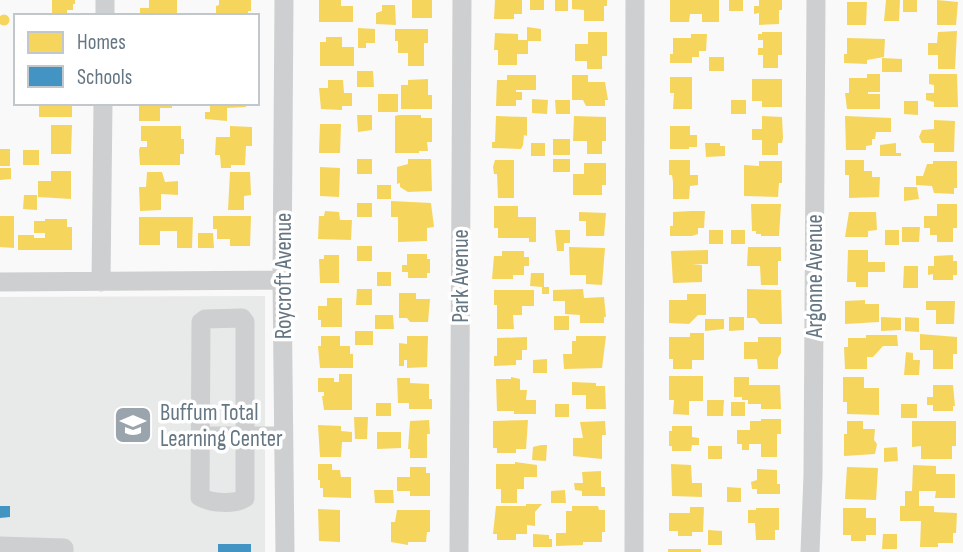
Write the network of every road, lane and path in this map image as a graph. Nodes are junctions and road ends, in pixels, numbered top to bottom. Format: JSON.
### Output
{"nodes":[{"id":1,"x":284,"y":0,"type":"edge"},
{"id":2,"x":462,"y":0,"type":"edge"},
{"id":3,"x":635,"y":0,"type":"edge"},
{"id":4,"x":816,"y":0,"type":"edge"},
{"id":5,"x":103,"y":105,"type":"edge"},
{"id":6,"x":282,"y":280,"type":"junction"},
{"id":7,"x":0,"y":282,"type":"edge"},
{"id":8,"x":101,"y":282,"type":"junction"},
{"id":9,"x":201,"y":436,"type":"junction"},
{"id":10,"x":245,"y":436,"type":"junction"},
{"id":11,"x":284,"y":436,"type":"junction"},
{"id":12,"x":0,"y":546,"type":"edge"},
{"id":13,"x":64,"y":552,"type":"edge"},
{"id":14,"x":285,"y":552,"type":"edge"},
{"id":15,"x":459,"y":552,"type":"edge"},
{"id":16,"x":634,"y":552,"type":"edge"},
{"id":17,"x":810,"y":552,"type":"edge"}],
"edges":[{"from":1,"to":6,"type":"street","name":"Roycroft Avenue"},
{"from":2,"to":15,"type":"street","name":"Park Avenue"},
{"from":3,"to":16,"type":"street"},
{"from":4,"to":17,"type":"street","name":"Argonne Avenue"},
{"from":5,"to":8,"type":"street"},
{"from":6,"to":8,"type":"street"},
{"from":6,"to":11,"type":"street","name":"Roycroft Avenue"},
{"from":7,"to":8,"type":"street"},
{"from":9,"to":10,"type":"street"},
{"from":9,"to":10,"type":"street"},
{"from":9,"to":10,"type":"street"},
{"from":10,"to":11,"type":"street"},
{"from":11,"to":14,"type":"street","name":"Roycroft Avenue"},
{"from":12,"to":13,"type":"street"}]}
